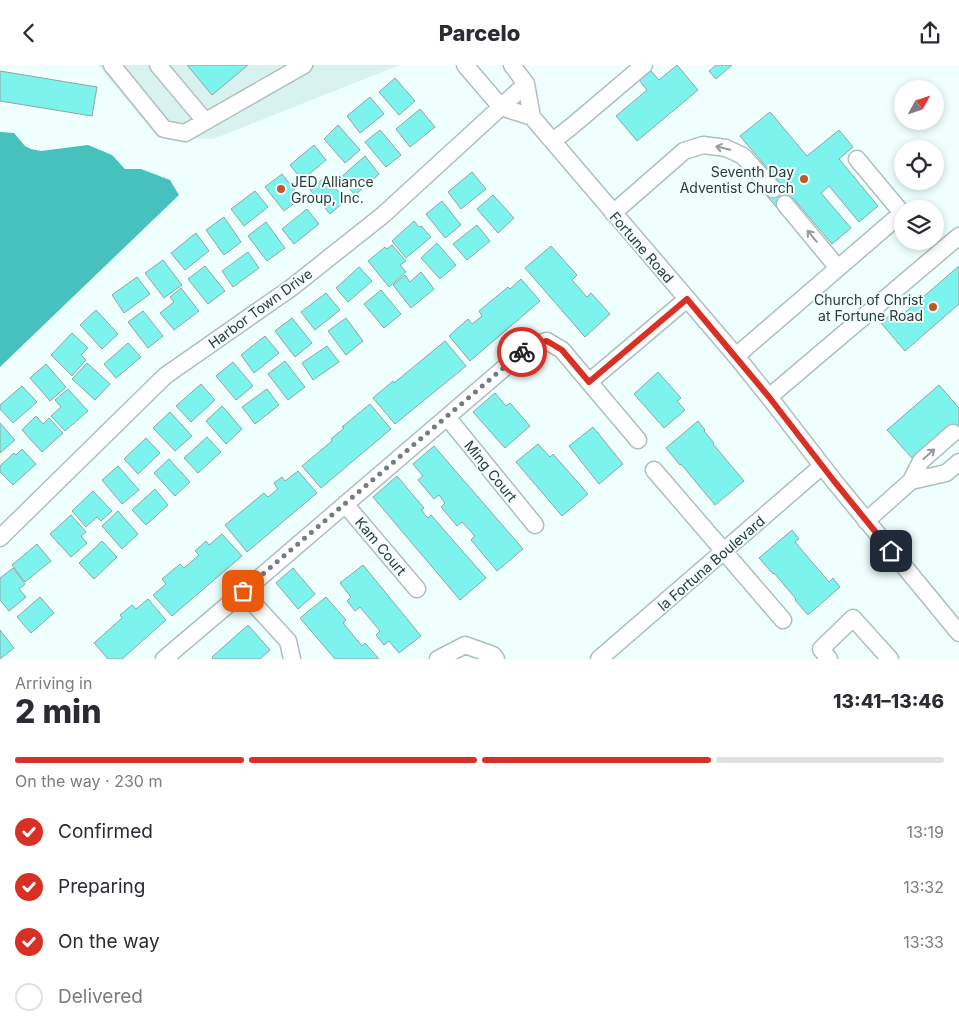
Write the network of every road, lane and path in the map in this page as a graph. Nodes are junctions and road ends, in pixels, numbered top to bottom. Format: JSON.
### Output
{"nodes":[{"id":1,"x":112,"y":65,"type":"edge"},
{"id":2,"x":158,"y":65,"type":"edge"},
{"id":3,"x":304,"y":65,"type":"edge"},
{"id":4,"x":465,"y":65,"type":"edge"},
{"id":5,"x":512,"y":65,"type":"edge"},
{"id":6,"x":644,"y":65,"type":"edge"},
{"id":7,"x":526,"y":84,"type":"junction"},
{"id":8,"x":501,"y":107,"type":"junction"},
{"id":9,"x":532,"y":117,"type":"junction"},
{"id":10,"x":205,"y":121,"type":"junction"},
{"id":11,"x":553,"y":141,"type":"junction"},
{"id":12,"x":857,"y":159,"type":"dead end"},
{"id":13,"x":773,"y":189,"type":"dead end"},
{"id":14,"x":894,"y":203,"type":"edge"},
{"id":15,"x":785,"y":204,"type":"dead end"},
{"id":16,"x":613,"y":213,"type":"junction"},
{"id":17,"x":894,"y":220,"type":"edge"},
{"id":18,"x":959,"y":236,"type":"edge"},
{"id":19,"x":838,"y":268,"type":"junction"},
{"id":20,"x":687,"y":299,"type":"junction"},
{"id":21,"x":736,"y":356,"type":"junction"},
{"id":22,"x":589,"y":382,"type":"junction"},
{"id":23,"x":769,"y":397,"type":"junction"},
{"id":24,"x":447,"y":417,"type":"junction"},
{"id":25,"x":953,"y":433,"type":"dead end"},
{"id":26,"x":638,"y":440,"type":"dead end"},
{"id":27,"x":959,"y":462,"type":"edge"},
{"id":28,"x":822,"y":466,"type":"junction"},
{"id":29,"x":654,"y":470,"type":"dead end"},
{"id":30,"x":911,"y":481,"type":"junction"},
{"id":31,"x":345,"y":504,"type":"junction"},
{"id":32,"x":866,"y":521,"type":"junction"},
{"id":33,"x":534,"y":525,"type":"dead end"},
{"id":34,"x":0,"y":538,"type":"edge"},
{"id":35,"x":724,"y":551,"type":"junction"},
{"id":36,"x":417,"y":589,"type":"dead end"},
{"id":37,"x":243,"y":591,"type":"junction"},
{"id":38,"x":783,"y":620,"type":"dead end"},
{"id":39,"x":959,"y":633,"type":"edge"},
{"id":40,"x":164,"y":659,"type":"edge"},
{"id":41,"x":292,"y":659,"type":"edge"},
{"id":42,"x":438,"y":659,"type":"edge"},
{"id":43,"x":496,"y":659,"type":"edge"},
{"id":44,"x":599,"y":659,"type":"edge"},
{"id":45,"x":829,"y":659,"type":"edge"},
{"id":46,"x":890,"y":659,"type":"edge"}],
"edges":[{"from":1,"to":10,"type":"street"},
{"from":2,"to":10,"type":"street"},
{"from":3,"to":10,"type":"street"},
{"from":4,"to":8,"type":"street"},
{"from":5,"to":7,"type":"street"},
{"from":6,"to":11,"type":"street"},
{"from":7,"to":8,"type":"street","name":"Harbor Town Drive"},
{"from":7,"to":9,"type":"street"},
{"from":8,"to":9,"type":"street"},
{"from":8,"to":34,"type":"street","name":"Harbor Town Drive"},
{"from":9,"to":11,"type":"street","name":"Fortune Road"},
{"from":11,"to":16,"type":"street","name":"Fortune Road"},
{"from":12,"to":14,"type":"street"},
{"from":13,"to":16,"type":"street","one_way":true},
{"from":19,"to":15,"type":"street","one_way":true},
{"from":16,"to":20,"type":"street","name":"Fortune Road"},
{"from":17,"to":19,"type":"street"},
{"from":18,"to":23,"type":"street"},
{"from":19,"to":21,"type":"street"},
{"from":20,"to":21,"type":"street","name":"Fortune Road"},
{"from":20,"to":22,"type":"street"},
{"from":21,"to":23,"type":"street","name":"Fortune Road"},
{"from":22,"to":24,"type":"street"},
{"from":22,"to":26,"type":"street"},
{"from":23,"to":28,"type":"street","name":"Fortune Road"},
{"from":24,"to":31,"type":"street"},
{"from":24,"to":33,"type":"street","name":"Ming Court"},
{"from":30,"to":25,"type":"street","one_way":true},
{"from":27,"to":30,"type":"street"},
{"from":28,"to":32,"type":"street","name":"Fortune Road"},
{"from":28,"to":35,"type":"street","name":"la Fortuna Boulevard"},
{"from":29,"to":35,"type":"street"},
{"from":30,"to":32,"type":"street"},
{"from":31,"to":36,"type":"street","name":"Kam Court"},
{"from":31,"to":37,"type":"street"},
{"from":32,"to":39,"type":"street","name":"Fortune Road"},
{"from":35,"to":38,"type":"street"},
{"from":35,"to":44,"type":"street","name":"la Fortuna Boulevard"},
{"from":37,"to":40,"type":"street"},
{"from":37,"to":41,"type":"street"},
{"from":42,"to":43,"type":"street"},
{"from":45,"to":46,"type":"street"}]}
